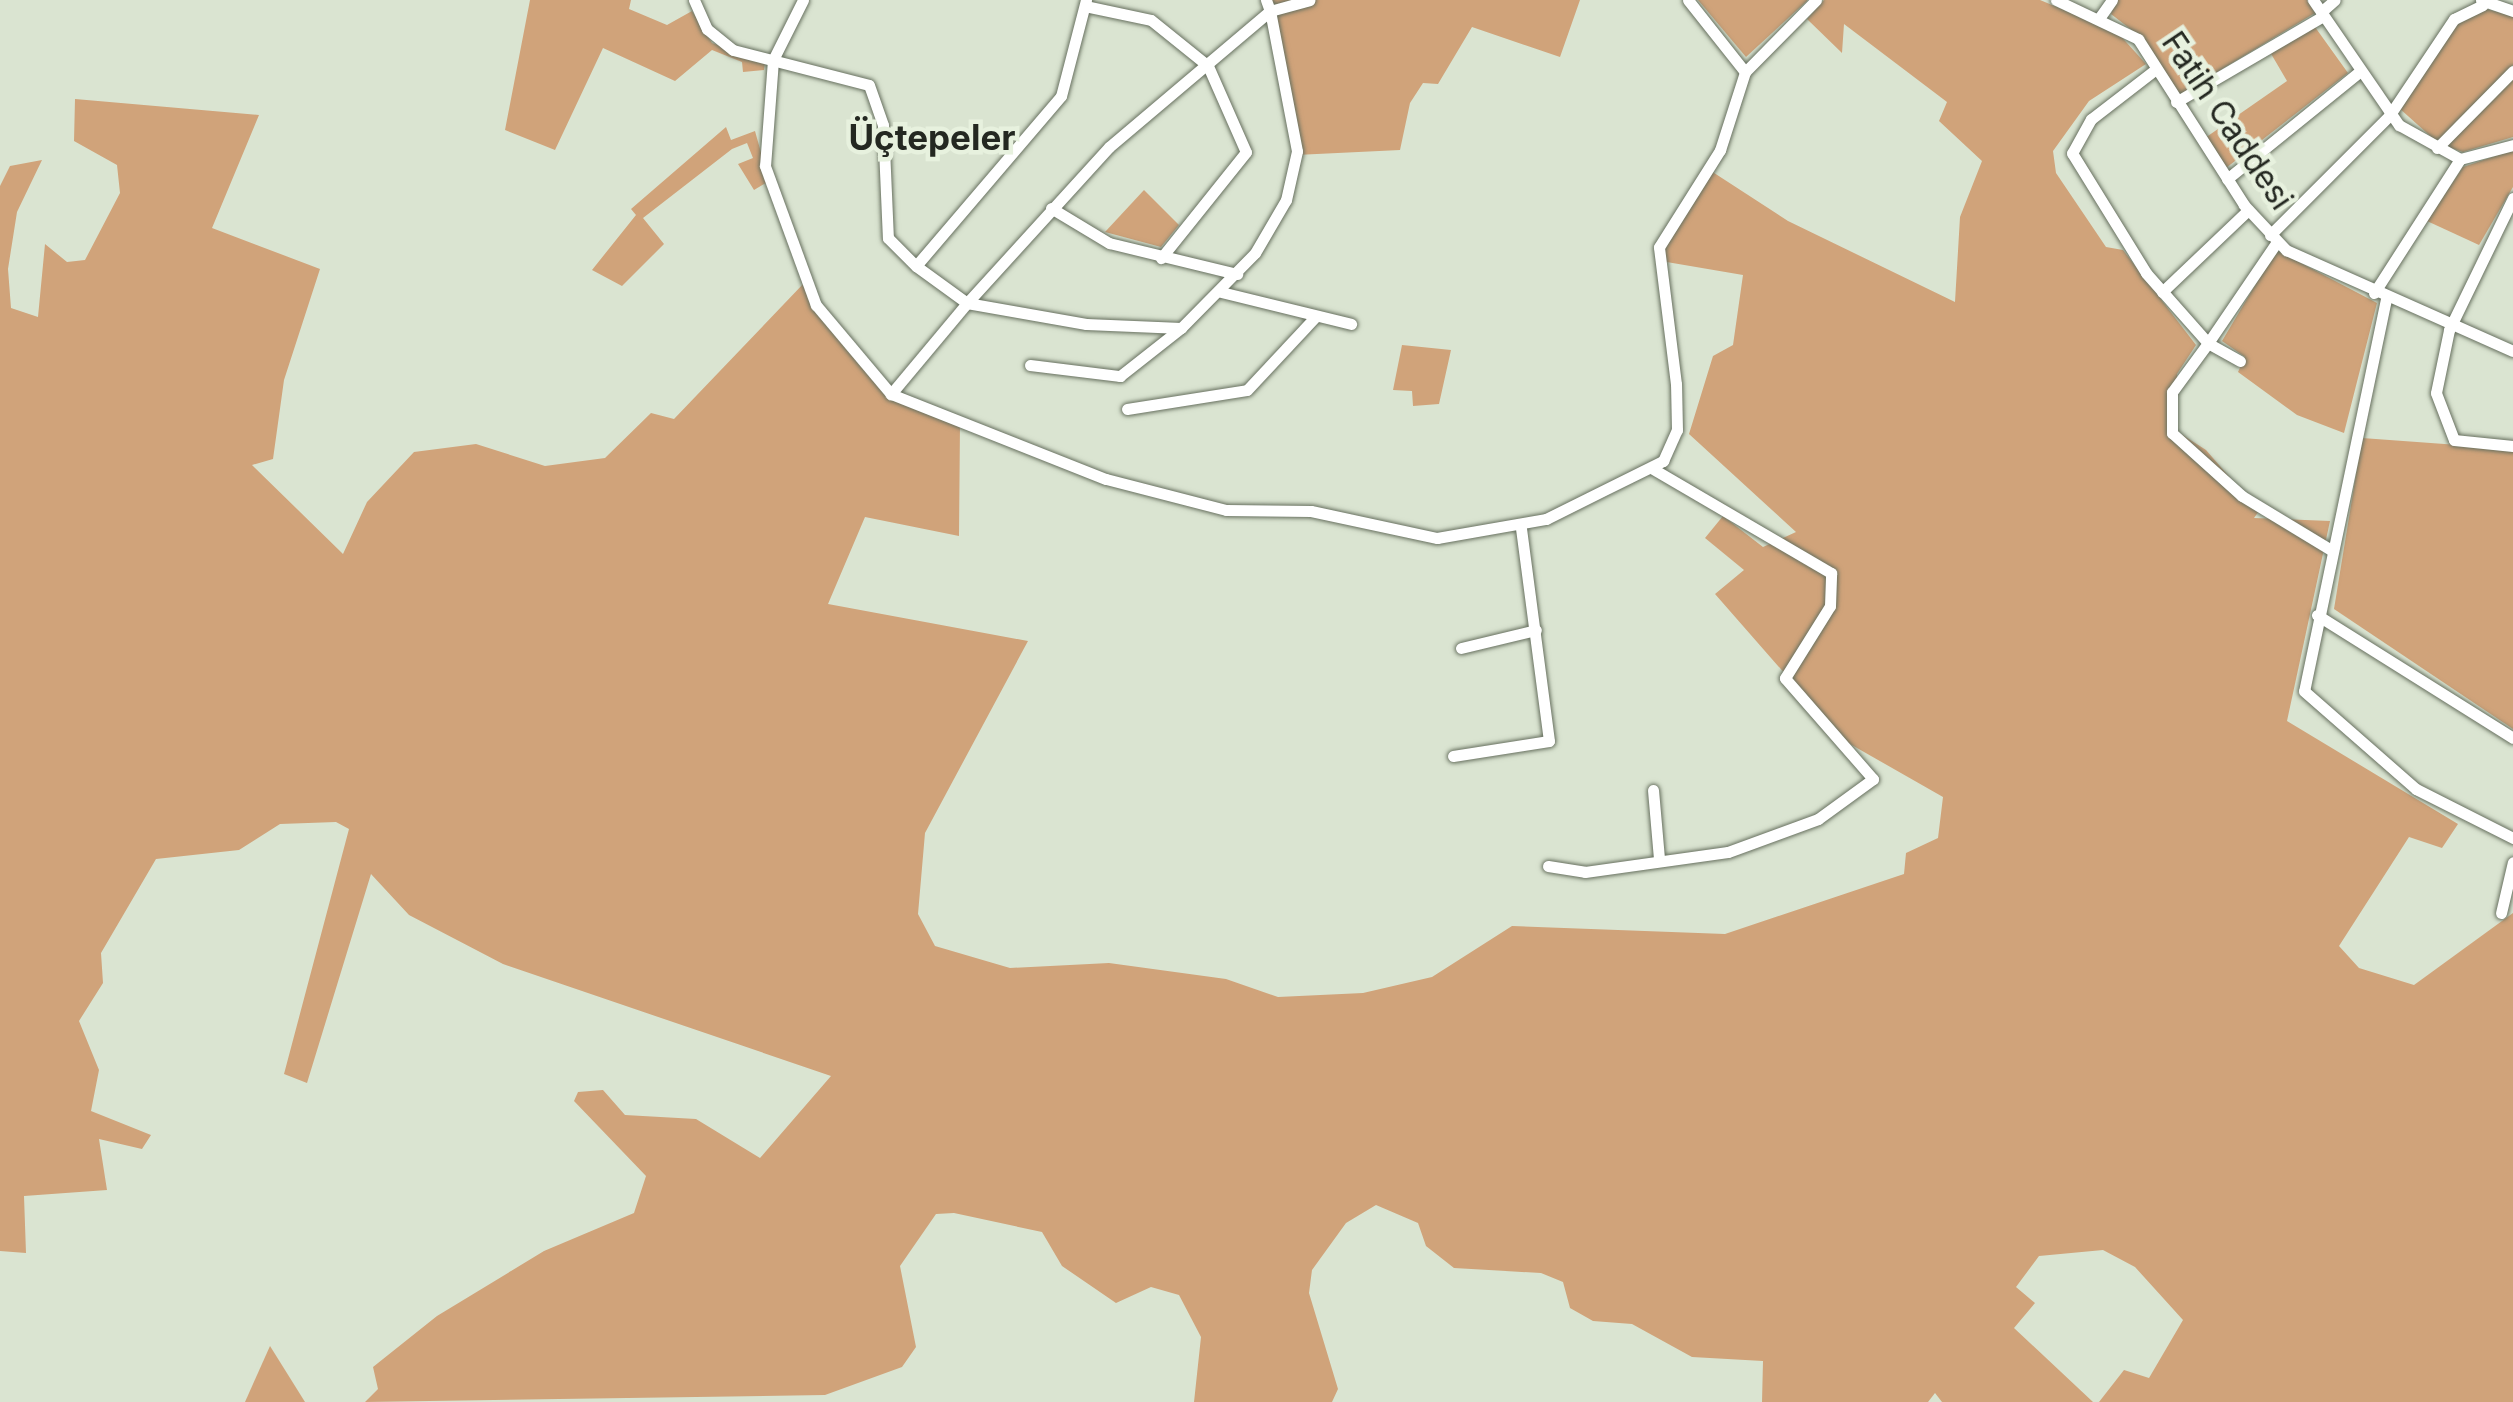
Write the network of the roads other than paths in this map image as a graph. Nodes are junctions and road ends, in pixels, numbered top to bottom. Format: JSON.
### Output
{"nodes":[{"id":1,"x":694,"y":0,"type":"edge"},
{"id":2,"x":803,"y":0,"type":"edge"},
{"id":3,"x":1310,"y":0,"type":"edge"},
{"id":4,"x":1688,"y":0,"type":"edge"},
{"id":5,"x":1816,"y":0,"type":"edge"},
{"id":6,"x":2056,"y":0,"type":"edge"},
{"id":7,"x":2112,"y":0,"type":"edge"},
{"id":8,"x":2313,"y":0,"type":"edge"},
{"id":9,"x":2335,"y":0,"type":"edge"},
{"id":10,"x":2482,"y":2,"type":"edge"},
{"id":11,"x":1086,"y":3,"type":"edge"},
{"id":12,"x":1268,"y":6,"type":"edge"},
{"id":13,"x":2513,"y":11,"type":"edge"},
{"id":14,"x":2322,"y":14,"type":"junction"},
{"id":15,"x":2100,"y":18,"type":"junction"},
{"id":16,"x":774,"y":60,"type":"junction"},
{"id":17,"x":1208,"y":66,"type":"junction"},
{"id":18,"x":2156,"y":69,"type":"junction"},
{"id":19,"x":2513,"y":71,"type":"edge"},
{"id":20,"x":1745,"y":72,"type":"junction"},
{"id":21,"x":2358,"y":73,"type":"junction"},
{"id":22,"x":2176,"y":102,"type":"junction"},
{"id":23,"x":2389,"y":116,"type":"junction"},
{"id":24,"x":2513,"y":145,"type":"edge"},
{"id":25,"x":2437,"y":148,"type":"junction"},
{"id":26,"x":2460,"y":159,"type":"junction"},
{"id":27,"x":2227,"y":178,"type":"junction"},
{"id":28,"x":2513,"y":198,"type":"edge"},
{"id":29,"x":1051,"y":208,"type":"junction"},
{"id":30,"x":2248,"y":210,"type":"junction"},
{"id":31,"x":2273,"y":239,"type":"junction"},
{"id":32,"x":1161,"y":258,"type":"junction"},
{"id":33,"x":916,"y":266,"type":"junction"},
{"id":34,"x":1237,"y":274,"type":"junction"},
{"id":35,"x":1221,"y":292,"type":"junction"},
{"id":36,"x":2162,"y":292,"type":"junction"},
{"id":37,"x":2380,"y":296,"type":"junction"},
{"id":38,"x":968,"y":302,"type":"junction"},
{"id":39,"x":1316,"y":316,"type":"junction"},
{"id":40,"x":1351,"y":324,"type":"dead end"},
{"id":41,"x":1181,"y":328,"type":"junction"},
{"id":42,"x":2449,"y":330,"type":"junction"},
{"id":43,"x":2208,"y":343,"type":"junction"},
{"id":44,"x":2513,"y":351,"type":"edge"},
{"id":45,"x":2240,"y":361,"type":"dead end"},
{"id":46,"x":1030,"y":365,"type":"dead end"},
{"id":47,"x":890,"y":394,"type":"junction"},
{"id":48,"x":1127,"y":409,"type":"dead end"},
{"id":49,"x":2513,"y":446,"type":"edge"},
{"id":50,"x":1653,"y":469,"type":"junction"},
{"id":51,"x":1521,"y":527,"type":"junction"},
{"id":52,"x":2331,"y":550,"type":"junction"},
{"id":53,"x":2317,"y":614,"type":"junction"},
{"id":54,"x":1536,"y":630,"type":"junction"},
{"id":55,"x":1460,"y":648,"type":"dead end"},
{"id":56,"x":2513,"y":738,"type":"edge"},
{"id":57,"x":1453,"y":756,"type":"dead end"},
{"id":58,"x":1653,"y":790,"type":"dead end"},
{"id":59,"x":2513,"y":838,"type":"edge"},
{"id":60,"x":1659,"y":858,"type":"junction"},
{"id":61,"x":2513,"y":862,"type":"edge"},
{"id":62,"x":1548,"y":866,"type":"dead end"},
{"id":63,"x":2501,"y":913,"type":"dead end"}],
"edges":[{"from":1,"to":16,"type":"street"},
{"from":2,"to":16,"type":"street"},
{"from":3,"to":12,"type":"street"},
{"from":4,"to":20,"type":"street"},
{"from":5,"to":20,"type":"street"},
{"from":6,"to":15,"type":"street","name":"Fatih Caddesi"},
{"from":7,"to":15,"type":"street"},
{"from":8,"to":14,"type":"street"},
{"from":9,"to":14,"type":"street"},
{"from":10,"to":13,"type":"street"},
{"from":10,"to":23,"type":"street"},
{"from":11,"to":17,"type":"street"},
{"from":11,"to":33,"type":"street"},
{"from":12,"to":17,"type":"street"},
{"from":12,"to":34,"type":"street"},
{"from":14,"to":21,"type":"street"},
{"from":14,"to":22,"type":"street"},
{"from":15,"to":18,"type":"street","name":"Fatih Caddesi"},
{"from":16,"to":33,"type":"street"},
{"from":16,"to":47,"type":"street"},
{"from":17,"to":29,"type":"street"},
{"from":17,"to":32,"type":"street"},
{"from":18,"to":22,"type":"street","name":"Fatih Caddesi"},
{"from":18,"to":36,"type":"street"},
{"from":19,"to":25,"type":"street"},
{"from":20,"to":50,"type":"street"},
{"from":21,"to":23,"type":"street"},
{"from":21,"to":27,"type":"street"},
{"from":22,"to":27,"type":"street","name":"Fatih Caddesi"},
{"from":23,"to":25,"type":"street"},
{"from":23,"to":31,"type":"street"},
{"from":24,"to":26,"type":"street"},
{"from":25,"to":26,"type":"street"},
{"from":26,"to":37,"type":"street"},
{"from":27,"to":30,"type":"street","name":"Fatih Caddesi"},
{"from":28,"to":42,"type":"street"},
{"from":29,"to":32,"type":"street"},
{"from":29,"to":38,"type":"street"},
{"from":30,"to":31,"type":"street","name":"Fatih Caddesi"},
{"from":30,"to":36,"type":"street"},
{"from":31,"to":37,"type":"street","name":"Fatih Caddesi"},
{"from":31,"to":43,"type":"street"},
{"from":32,"to":34,"type":"street"},
{"from":33,"to":38,"type":"street"},
{"from":34,"to":35,"type":"street"},
{"from":35,"to":39,"type":"street"},
{"from":35,"to":41,"type":"street"},
{"from":36,"to":43,"type":"street"},
{"from":37,"to":42,"type":"street","name":"Fatih Caddesi"},
{"from":37,"to":52,"type":"street"},
{"from":38,"to":41,"type":"street"},
{"from":38,"to":47,"type":"street"},
{"from":39,"to":40,"type":"street"},
{"from":39,"to":48,"type":"street"},
{"from":41,"to":46,"type":"street"},
{"from":42,"to":44,"type":"street","name":"Fatih Caddesi"},
{"from":42,"to":49,"type":"street"},
{"from":43,"to":45,"type":"street"},
{"from":43,"to":52,"type":"street"},
{"from":47,"to":51,"type":"street"},
{"from":50,"to":51,"type":"street"},
{"from":50,"to":60,"type":"street"},
{"from":51,"to":54,"type":"street"},
{"from":52,"to":53,"type":"street"},
{"from":53,"to":56,"type":"street"},
{"from":53,"to":59,"type":"street"},
{"from":54,"to":55,"type":"street"},
{"from":54,"to":57,"type":"street"},
{"from":58,"to":60,"type":"street"},
{"from":60,"to":62,"type":"street"},
{"from":61,"to":63,"type":"street"}]}
